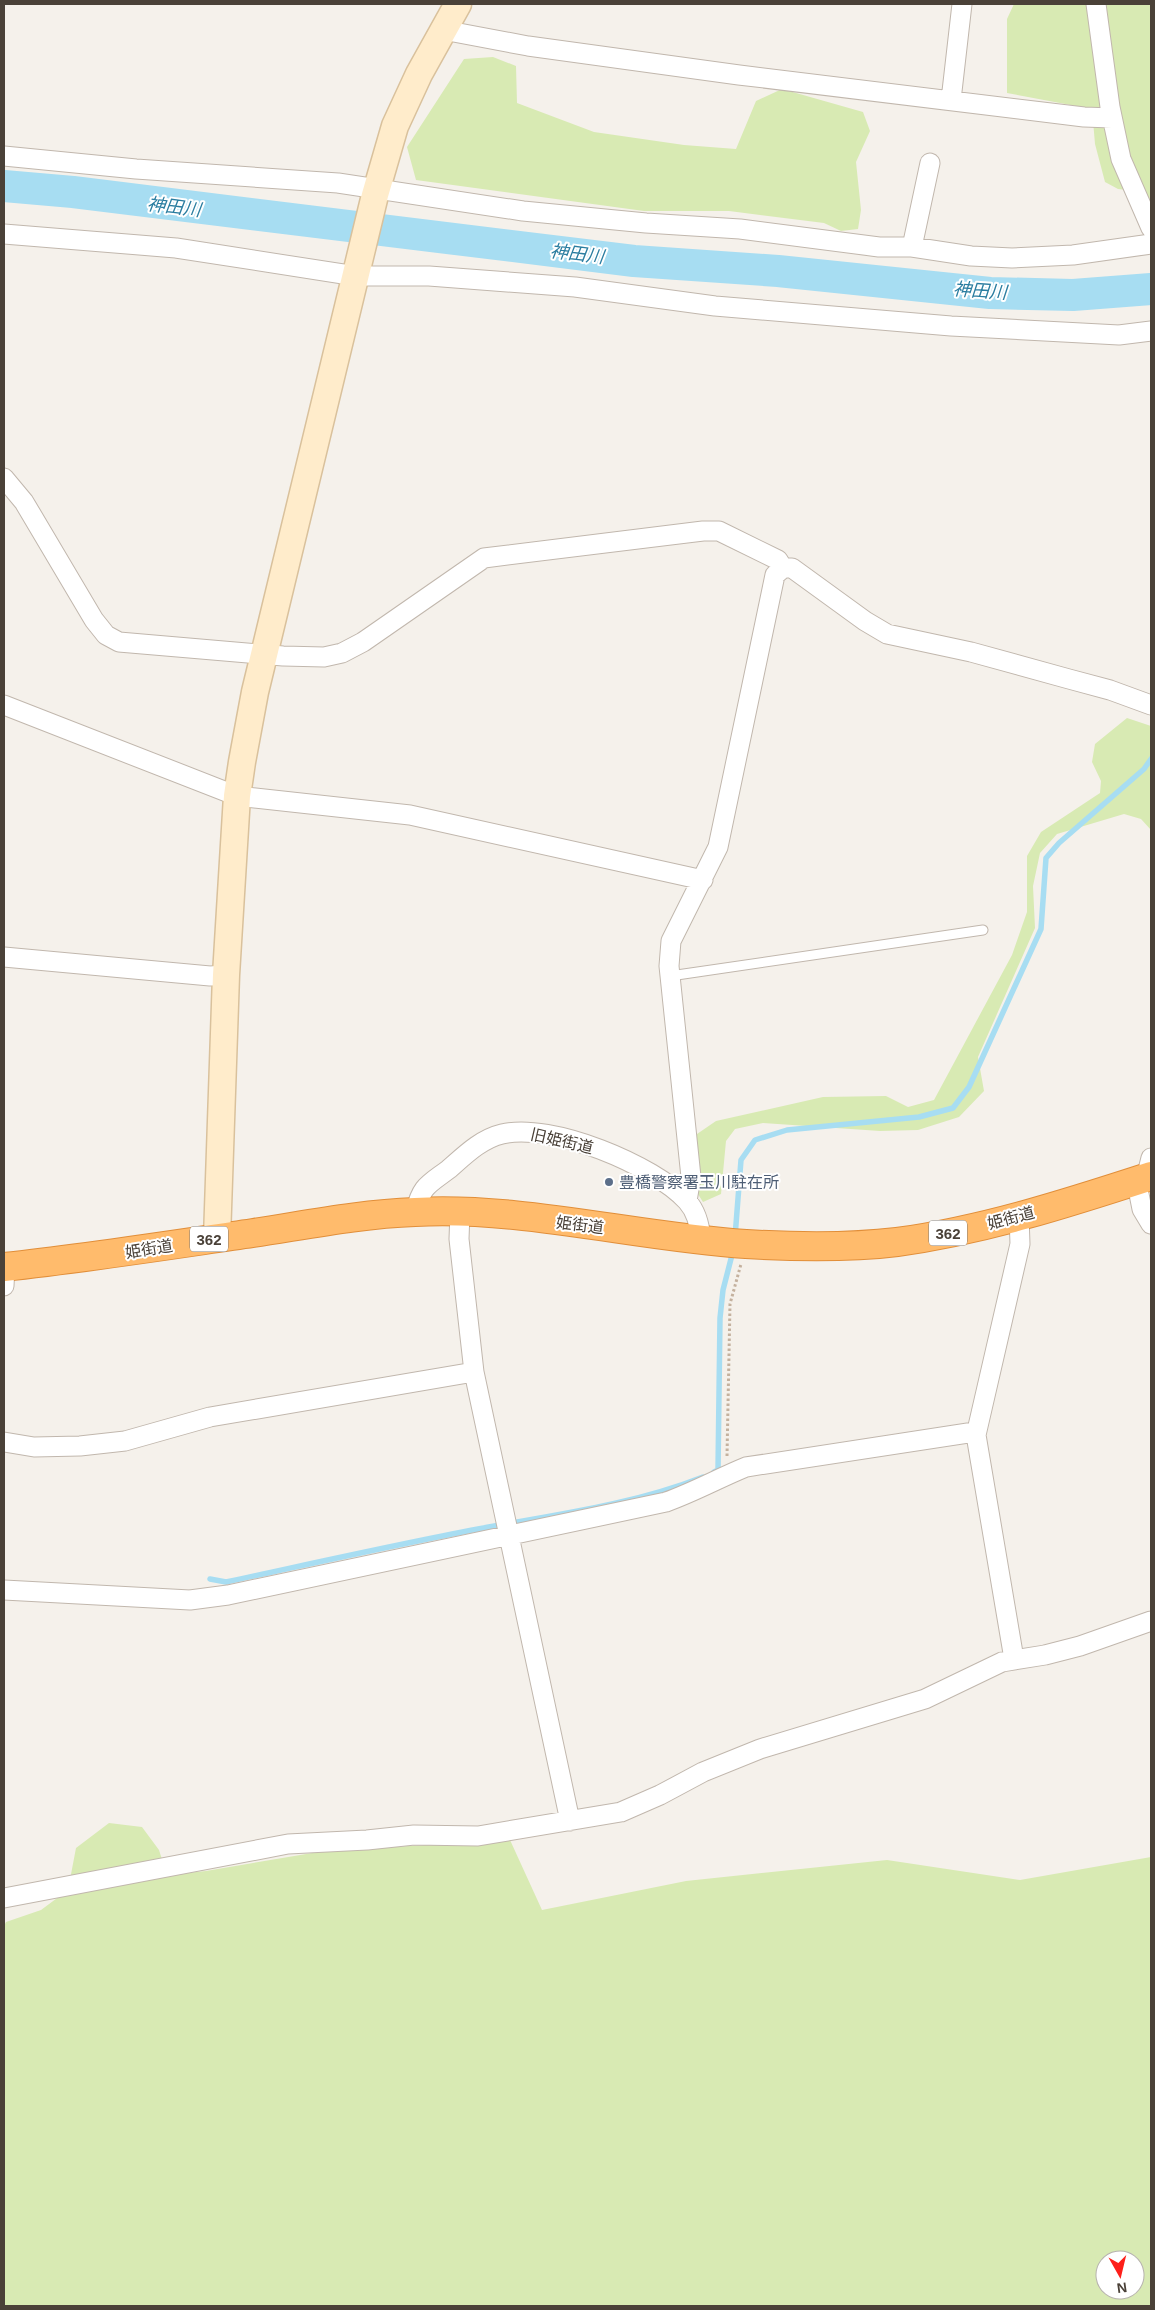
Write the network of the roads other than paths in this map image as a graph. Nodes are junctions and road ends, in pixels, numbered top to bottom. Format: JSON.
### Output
{"nodes":[{"id":1,"x":458,"y":4,"type":"edge"},
{"id":2,"x":962,"y":4,"type":"edge"},
{"id":3,"x":1096,"y":4,"type":"edge"},
{"id":4,"x":443,"y":30,"type":"junction"},
{"id":5,"x":952,"y":100,"type":"junction"},
{"id":6,"x":1112,"y":118,"type":"junction"},
{"id":7,"x":4,"y":156,"type":"edge"},
{"id":8,"x":930,"y":164,"type":"dead end"},
{"id":9,"x":376,"y":191,"type":"junction"},
{"id":10,"x":1151,"y":228,"type":"edge"},
{"id":11,"x":4,"y":234,"type":"edge"},
{"id":12,"x":1151,"y":244,"type":"edge"},
{"id":13,"x":912,"y":247,"type":"junction"},
{"id":14,"x":357,"y":271,"type":"junction"},
{"id":15,"x":1151,"y":332,"type":"edge"},
{"id":16,"x":4,"y":478,"type":"edge"},
{"id":17,"x":783,"y":568,"type":"junction"},
{"id":18,"x":264,"y":655,"type":"junction"},
{"id":19,"x":4,"y":705,"type":"edge"},
{"id":20,"x":1151,"y":705,"type":"edge"},
{"id":21,"x":237,"y":796,"type":"junction"},
{"id":22,"x":703,"y":880,"type":"junction"},
{"id":23,"x":983,"y":930,"type":"dead end"},
{"id":24,"x":4,"y":957,"type":"edge"},
{"id":25,"x":226,"y":975,"type":"junction"},
{"id":26,"x":670,"y":976,"type":"junction"},
{"id":27,"x":1149,"y":1171,"type":"edge"},
{"id":28,"x":687,"y":1202,"type":"junction"},
{"id":29,"x":415,"y":1212,"type":"junction"},
{"id":30,"x":460,"y":1212,"type":"junction"},
{"id":31,"x":1019,"y":1216,"type":"junction"},
{"id":32,"x":1151,"y":1224,"type":"edge"},
{"id":33,"x":216,"y":1238,"type":"junction"},
{"id":34,"x":727,"y":1242,"type":"junction"},
{"id":35,"x":4,"y":1273,"type":"edge"},
{"id":36,"x":474,"y":1372,"type":"junction"},
{"id":37,"x":976,"y":1435,"type":"junction"},
{"id":38,"x":4,"y":1442,"type":"edge"},
{"id":39,"x":508,"y":1527,"type":"junction"},
{"id":40,"x":4,"y":1590,"type":"edge"},
{"id":41,"x":1151,"y":1622,"type":"edge"},
{"id":42,"x":1014,"y":1659,"type":"junction"},
{"id":43,"x":570,"y":1821,"type":"junction"},
{"id":44,"x":4,"y":1898,"type":"edge"}],
"edges":[{"from":1,"to":4,"type":"street"},
{"from":2,"to":5,"type":"street"},
{"from":3,"to":6,"type":"street"},
{"from":4,"to":5,"type":"street"},
{"from":4,"to":9,"type":"street"},
{"from":5,"to":6,"type":"street"},
{"from":6,"to":10,"type":"street"},
{"from":7,"to":9,"type":"street"},
{"from":8,"to":13,"type":"street"},
{"from":9,"to":13,"type":"street"},
{"from":9,"to":14,"type":"street"},
{"from":11,"to":14,"type":"street"},
{"from":12,"to":13,"type":"street"},
{"from":14,"to":15,"type":"street"},
{"from":14,"to":18,"type":"street"},
{"from":16,"to":18,"type":"street"},
{"from":17,"to":18,"type":"street"},
{"from":17,"to":20,"type":"street"},
{"from":17,"to":22,"type":"street"},
{"from":18,"to":21,"type":"street"},
{"from":19,"to":21,"type":"street"},
{"from":21,"to":22,"type":"street"},
{"from":21,"to":25,"type":"street"},
{"from":22,"to":26,"type":"street"},
{"from":23,"to":26,"type":"lane"},
{"from":24,"to":25,"type":"street"},
{"from":25,"to":33,"type":"street"},
{"from":26,"to":28,"type":"street"},
{"from":27,"to":31,"type":"highway","name":"姫街道","number":"362"},
{"from":27,"to":32,"type":"street"},
{"from":28,"to":29,"type":"street","name":"旧姫街道"},
{"from":28,"to":34,"type":"street","name":"旧姫街道"},
{"from":29,"to":30,"type":"highway","name":"姫街道","number":"362"},
{"from":29,"to":33,"type":"highway","name":"姫街道","number":"362"},
{"from":30,"to":34,"type":"highway","name":"姫街道","number":"362"},
{"from":30,"to":36,"type":"street"},
{"from":31,"to":34,"type":"highway","name":"姫街道","number":"362"},
{"from":31,"to":37,"type":"street"},
{"from":33,"to":35,"type":"highway","name":"姫街道","number":"362"},
{"from":36,"to":38,"type":"street"},
{"from":36,"to":39,"type":"street"},
{"from":37,"to":39,"type":"street"},
{"from":37,"to":42,"type":"street"},
{"from":39,"to":40,"type":"street"},
{"from":39,"to":43,"type":"street"},
{"from":41,"to":42,"type":"street"},
{"from":42,"to":43,"type":"street"},
{"from":43,"to":44,"type":"street"}]}
